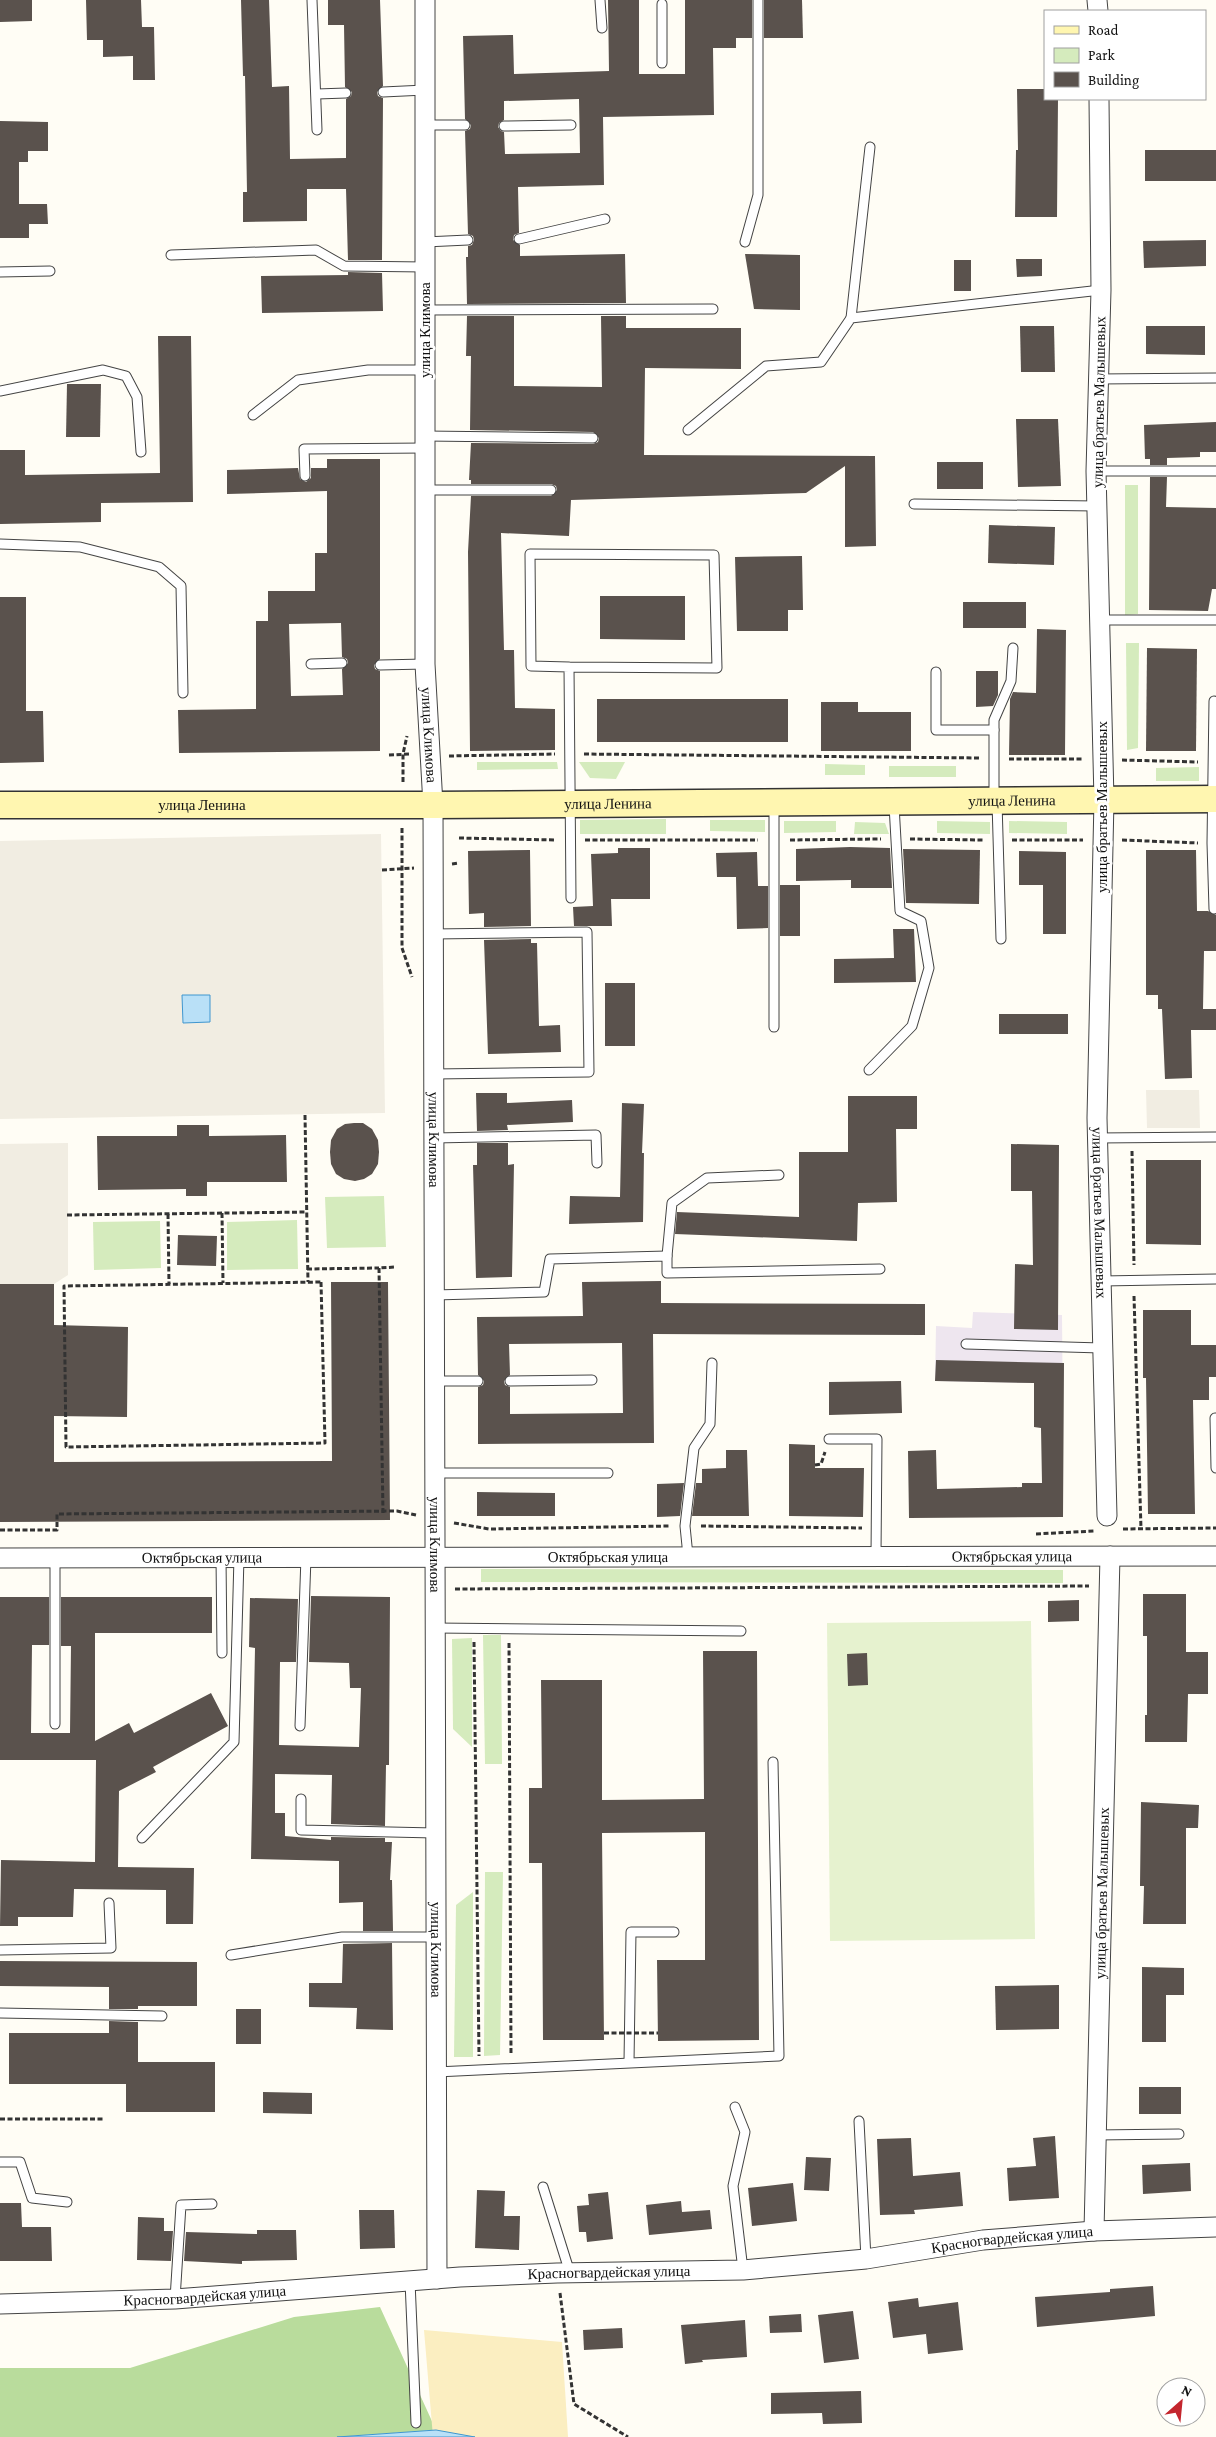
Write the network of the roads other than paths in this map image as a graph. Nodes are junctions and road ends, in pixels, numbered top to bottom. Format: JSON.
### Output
{"nodes":[{"id":1,"x":312,"y":0,"type":"edge"},
{"id":2,"x":425,"y":0,"type":"edge"},
{"id":3,"x":600,"y":0,"type":"edge"},
{"id":4,"x":758,"y":0,"type":"edge"},
{"id":5,"x":662,"y":4,"type":"dead end"},
{"id":6,"x":602,"y":28,"type":"dead end"},
{"id":7,"x":662,"y":63,"type":"dead end"},
{"id":8,"x":425,"y":90,"type":"junction"},
{"id":9,"x":383,"y":92,"type":"dead end"},
{"id":10,"x":346,"y":93,"type":"dead end"},
{"id":11,"x":317,"y":94,"type":"junction"},
{"id":12,"x":1098,"y":100,"type":"edge"},
{"id":13,"x":425,"y":125,"type":"junction"},
{"id":14,"x":465,"y":125,"type":"dead end"},
{"id":15,"x":571,"y":125,"type":"dead end"},
{"id":16,"x":504,"y":126,"type":"dead end"},
{"id":17,"x":317,"y":130,"type":"dead end"},
{"id":18,"x":870,"y":147,"type":"dead end"},
{"id":19,"x":605,"y":219,"type":"dead end"},
{"id":20,"x":520,"y":239,"type":"dead end"},
{"id":21,"x":468,"y":240,"type":"dead end"},
{"id":22,"x":425,"y":242,"type":"junction"},
{"id":23,"x":745,"y":242,"type":"dead end"},
{"id":24,"x":171,"y":255,"type":"dead end"},
{"id":25,"x":425,"y":267,"type":"junction"},
{"id":26,"x":50,"y":271,"type":"dead end"},
{"id":27,"x":0,"y":272,"type":"edge"},
{"id":28,"x":1101,"y":290,"type":"junction"},
{"id":29,"x":713,"y":309,"type":"dead end"},
{"id":30,"x":425,"y":310,"type":"junction"},
{"id":31,"x":851,"y":318,"type":"junction"},
{"id":32,"x":425,"y":370,"type":"junction"},
{"id":33,"x":1216,"y":378,"type":"edge"},
{"id":34,"x":1098,"y":379,"type":"junction"},
{"id":35,"x":0,"y":391,"type":"edge"},
{"id":36,"x":253,"y":415,"type":"dead end"},
{"id":37,"x":688,"y":430,"type":"dead end"},
{"id":38,"x":593,"y":438,"type":"dead end"},
{"id":39,"x":425,"y":442,"type":"junction"},
{"id":40,"x":141,"y":452,"type":"dead end"},
{"id":41,"x":1096,"y":471,"type":"junction"},
{"id":42,"x":1216,"y":471,"type":"edge"},
{"id":43,"x":305,"y":476,"type":"dead end"},
{"id":44,"x":425,"y":490,"type":"junction"},
{"id":45,"x":551,"y":490,"type":"dead end"},
{"id":46,"x":914,"y":504,"type":"dead end"},
{"id":47,"x":1097,"y":506,"type":"junction"},
{"id":48,"x":0,"y":544,"type":"edge"},
{"id":49,"x":1100,"y":620,"type":"junction"},
{"id":50,"x":1216,"y":620,"type":"edge"},
{"id":51,"x":1012,"y":648,"type":"dead end"},
{"id":52,"x":342,"y":663,"type":"dead end"},
{"id":53,"x":311,"y":664,"type":"dead end"},
{"id":54,"x":425,"y":664,"type":"junction"},
{"id":55,"x":380,"y":665,"type":"dead end"},
{"id":56,"x":570,"y":666,"type":"junction"},
{"id":57,"x":936,"y":672,"type":"dead end"},
{"id":58,"x":183,"y":693,"type":"dead end"},
{"id":59,"x":1214,"y":701,"type":"dead end"},
{"id":60,"x":994,"y":730,"type":"junction"},
{"id":61,"x":1215,"y":763,"type":"edge"},
{"id":62,"x":1215,"y":799,"type":"edge"},
{"id":63,"x":894,"y":800,"type":"junction"},
{"id":64,"x":995,"y":800,"type":"junction"},
{"id":65,"x":1104,"y":800,"type":"junction"},
{"id":66,"x":774,"y":802,"type":"junction"},
{"id":67,"x":570,"y":803,"type":"junction"},
{"id":68,"x":0,"y":805,"type":"edge"},
{"id":69,"x":433,"y":805,"type":"junction"},
{"id":70,"x":571,"y":898,"type":"dead end"},
{"id":71,"x":1214,"y":909,"type":"dead end"},
{"id":72,"x":433,"y":934,"type":"junction"},
{"id":73,"x":1001,"y":939,"type":"dead end"},
{"id":74,"x":774,"y":1027,"type":"dead end"},
{"id":75,"x":869,"y":1070,"type":"dead end"},
{"id":76,"x":434,"y":1074,"type":"junction"},
{"id":77,"x":1216,"y":1137,"type":"edge"},
{"id":78,"x":434,"y":1138,"type":"junction"},
{"id":79,"x":1098,"y":1138,"type":"junction"},
{"id":80,"x":597,"y":1163,"type":"dead end"},
{"id":81,"x":779,"y":1175,"type":"dead end"},
{"id":82,"x":667,"y":1256,"type":"junction"},
{"id":83,"x":880,"y":1269,"type":"dead end"},
{"id":84,"x":1216,"y":1279,"type":"edge"},
{"id":85,"x":1102,"y":1281,"type":"junction"},
{"id":86,"x":434,"y":1295,"type":"junction"},
{"id":87,"x":966,"y":1344,"type":"dead end"},
{"id":88,"x":1101,"y":1348,"type":"junction"},
{"id":89,"x":712,"y":1363,"type":"dead end"},
{"id":90,"x":592,"y":1380,"type":"dead end"},
{"id":91,"x":434,"y":1381,"type":"junction"},
{"id":92,"x":478,"y":1381,"type":"dead end"},
{"id":93,"x":510,"y":1381,"type":"dead end"},
{"id":94,"x":1215,"y":1418,"type":"edge"},
{"id":95,"x":829,"y":1440,"type":"dead end"},
{"id":96,"x":1216,"y":1468,"type":"edge"},
{"id":97,"x":434,"y":1473,"type":"junction"},
{"id":98,"x":608,"y":1473,"type":"dead end"},
{"id":99,"x":1108,"y":1525,"type":"road end"},
{"id":100,"x":876,"y":1555,"type":"junction"},
{"id":101,"x":688,"y":1556,"type":"junction"},
{"id":102,"x":1110,"y":1556,"type":"junction"},
{"id":103,"x":1216,"y":1556,"type":"edge"},
{"id":104,"x":221,"y":1557,"type":"junction"},
{"id":105,"x":240,"y":1557,"type":"junction"},
{"id":106,"x":306,"y":1557,"type":"junction"},
{"id":107,"x":434,"y":1557,"type":"junction"},
{"id":108,"x":0,"y":1558,"type":"edge"},
{"id":109,"x":55,"y":1558,"type":"junction"},
{"id":110,"x":434,"y":1628,"type":"junction"},
{"id":111,"x":741,"y":1631,"type":"dead end"},
{"id":112,"x":222,"y":1653,"type":"dead end"},
{"id":113,"x":55,"y":1724,"type":"dead end"},
{"id":114,"x":300,"y":1726,"type":"dead end"},
{"id":115,"x":773,"y":1762,"type":"dead end"},
{"id":116,"x":302,"y":1799,"type":"dead end"},
{"id":117,"x":435,"y":1833,"type":"junction"},
{"id":118,"x":142,"y":1838,"type":"dead end"},
{"id":119,"x":109,"y":1903,"type":"dead end"},
{"id":120,"x":674,"y":1932,"type":"dead end"},
{"id":121,"x":435,"y":1937,"type":"junction"},
{"id":122,"x":0,"y":1950,"type":"edge"},
{"id":123,"x":231,"y":1955,"type":"dead end"},
{"id":124,"x":0,"y":2013,"type":"edge"},
{"id":125,"x":162,"y":2016,"type":"dead end"},
{"id":126,"x":629,"y":2062,"type":"junction"},
{"id":127,"x":435,"y":2072,"type":"junction"},
{"id":128,"x":735,"y":2107,"type":"dead end"},
{"id":129,"x":859,"y":2121,"type":"dead end"},
{"id":130,"x":1179,"y":2134,"type":"dead end"},
{"id":131,"x":1095,"y":2135,"type":"junction"},
{"id":132,"x":0,"y":2162,"type":"edge"},
{"id":133,"x":543,"y":2187,"type":"dead end"},
{"id":134,"x":67,"y":2202,"type":"dead end"},
{"id":135,"x":212,"y":2204,"type":"dead end"},
{"id":136,"x":1216,"y":2226,"type":"edge"},
{"id":137,"x":1094,"y":2232,"type":"junction"},
{"id":138,"x":866,"y":2259,"type":"junction"},
{"id":139,"x":742,"y":2270,"type":"junction"},
{"id":140,"x":564,"y":2273,"type":"junction"},
{"id":141,"x":437,"y":2279,"type":"junction"},
{"id":142,"x":410,"y":2281,"type":"junction"},
{"id":143,"x":175,"y":2299,"type":"junction"},
{"id":144,"x":0,"y":2304,"type":"edge"},
{"id":145,"x":416,"y":2422,"type":"dead end"}],
"edges":[{"from":1,"to":11,"type":"lane"},
{"from":2,"to":8,"type":"street","name":"улица Климова"},
{"from":3,"to":6,"type":"lane"},
{"from":4,"to":23,"type":"lane"},
{"from":5,"to":7,"type":"lane"},
{"from":8,"to":9,"type":"lane"},
{"from":8,"to":13,"type":"street","name":"улица Климова"},
{"from":10,"to":11,"type":"lane"},
{"from":11,"to":17,"type":"lane"},
{"from":12,"to":28,"type":"street","name":"улица братьев Малышевых"},
{"from":13,"to":14,"type":"lane"},
{"from":13,"to":22,"type":"street","name":"улица Климова"},
{"from":15,"to":16,"type":"lane"},
{"from":18,"to":31,"type":"lane"},
{"from":19,"to":20,"type":"lane"},
{"from":21,"to":22,"type":"lane"},
{"from":22,"to":25,"type":"street","name":"улица Климова"},
{"from":24,"to":25,"type":"lane"},
{"from":25,"to":30,"type":"street","name":"улица Климова"},
{"from":26,"to":27,"type":"lane"},
{"from":28,"to":31,"type":"lane"},
{"from":28,"to":34,"type":"street","name":"улица братьев Малышевых"},
{"from":29,"to":30,"type":"lane"},
{"from":30,"to":32,"type":"street","name":"улица Климова"},
{"from":31,"to":37,"type":"lane"},
{"from":32,"to":36,"type":"lane"},
{"from":32,"to":39,"type":"street","name":"улица Климова"},
{"from":33,"to":34,"type":"lane"},
{"from":34,"to":41,"type":"street","name":"улица братьев Малышевых"},
{"from":35,"to":40,"type":"lane"},
{"from":38,"to":39,"type":"lane"},
{"from":39,"to":43,"type":"lane"},
{"from":39,"to":44,"type":"street","name":"улица Климова"},
{"from":41,"to":42,"type":"lane"},
{"from":41,"to":47,"type":"street","name":"улица братьев Малышевых"},
{"from":44,"to":45,"type":"lane"},
{"from":44,"to":54,"type":"street","name":"улица Климова"},
{"from":46,"to":47,"type":"lane"},
{"from":47,"to":49,"type":"street","name":"улица братьев Малышевых"},
{"from":48,"to":58,"type":"lane"},
{"from":49,"to":50,"type":"lane"},
{"from":49,"to":65,"type":"street","name":"улица братьев Малышевых"},
{"from":51,"to":60,"type":"lane"},
{"from":52,"to":53,"type":"lane"},
{"from":54,"to":55,"type":"lane"},
{"from":54,"to":69,"type":"street","name":"улица Климова"},
{"from":56,"to":56,"type":"lane"},
{"from":56,"to":67,"type":"lane"},
{"from":57,"to":60,"type":"lane"},
{"from":59,"to":61,"type":"lane"},
{"from":60,"to":64,"type":"lane"},
{"from":61,"to":62,"type":"lane"},
{"from":62,"to":65,"type":"street","name":"улица Ленина"},
{"from":62,"to":71,"type":"lane"},
{"from":63,"to":64,"type":"street","name":"улица Ленина"},
{"from":63,"to":66,"type":"street","name":"улица Ленина"},
{"from":63,"to":75,"type":"lane"},
{"from":64,"to":65,"type":"street","name":"улица Ленина"},
{"from":64,"to":73,"type":"lane"},
{"from":65,"to":79,"type":"street","name":"улица братьев Малышевых"},
{"from":66,"to":67,"type":"street","name":"улица Ленина"},
{"from":66,"to":74,"type":"lane"},
{"from":67,"to":69,"type":"street","name":"улица Ленина"},
{"from":67,"to":70,"type":"lane"},
{"from":68,"to":69,"type":"street","name":"улица Ленина"},
{"from":69,"to":72,"type":"street","name":"улица Климова"},
{"from":72,"to":76,"type":"street","name":"улица Климова"},
{"from":72,"to":76,"type":"lane"},
{"from":76,"to":78,"type":"street","name":"улица Климова"},
{"from":77,"to":79,"type":"lane"},
{"from":78,"to":80,"type":"lane"},
{"from":78,"to":86,"type":"street","name":"улица Климова"},
{"from":79,"to":85,"type":"street","name":"улица братьев Малышевых"},
{"from":81,"to":82,"type":"lane"},
{"from":82,"to":83,"type":"lane"},
{"from":82,"to":86,"type":"lane"},
{"from":84,"to":85,"type":"lane"},
{"from":85,"to":88,"type":"street","name":"улица братьев Малышевых"},
{"from":86,"to":91,"type":"street","name":"улица Климова"},
{"from":87,"to":88,"type":"lane"},
{"from":88,"to":99,"type":"street","name":"улица братьев Малышевых"},
{"from":89,"to":101,"type":"lane"},
{"from":90,"to":93,"type":"lane"},
{"from":91,"to":92,"type":"lane"},
{"from":91,"to":97,"type":"street","name":"улица Климова"},
{"from":94,"to":96,"type":"lane"},
{"from":95,"to":100,"type":"lane"},
{"from":97,"to":98,"type":"lane"},
{"from":97,"to":107,"type":"street","name":"улица Климова"},
{"from":100,"to":101,"type":"street","name":"Октябрьская улица"},
{"from":100,"to":102,"type":"street","name":"Октябрьская улица"},
{"from":101,"to":107,"type":"street","name":"Октябрьская улица"},
{"from":102,"to":103,"type":"street","name":"Октябрьская улица"},
{"from":102,"to":131,"type":"street","name":"улица братьев Малышевых"},
{"from":104,"to":105,"type":"street","name":"Октябрьская улица"},
{"from":104,"to":109,"type":"street","name":"Октябрьская улица"},
{"from":104,"to":112,"type":"lane"},
{"from":105,"to":106,"type":"street","name":"Октябрьская улица"},
{"from":105,"to":118,"type":"lane"},
{"from":106,"to":107,"type":"street","name":"Октябрьская улица"},
{"from":106,"to":114,"type":"lane"},
{"from":107,"to":110,"type":"street","name":"улица Климова"},
{"from":108,"to":109,"type":"street","name":"Октябрьская улица"},
{"from":109,"to":113,"type":"lane"},
{"from":110,"to":111,"type":"lane"},
{"from":110,"to":117,"type":"street","name":"улица Климова"},
{"from":115,"to":126,"type":"lane"},
{"from":116,"to":117,"type":"lane"},
{"from":117,"to":121,"type":"street","name":"улица Климова"},
{"from":119,"to":122,"type":"lane"},
{"from":120,"to":126,"type":"lane"},
{"from":121,"to":123,"type":"lane"},
{"from":121,"to":127,"type":"street","name":"улица Климова"},
{"from":124,"to":125,"type":"lane"},
{"from":126,"to":127,"type":"lane"},
{"from":127,"to":141,"type":"street","name":"улица Климова"},
{"from":128,"to":139,"type":"lane"},
{"from":129,"to":138,"type":"lane"},
{"from":130,"to":131,"type":"lane"},
{"from":131,"to":137,"type":"street","name":"улица братьев Малышевых"},
{"from":132,"to":134,"type":"lane"},
{"from":133,"to":140,"type":"lane"},
{"from":135,"to":143,"type":"lane"},
{"from":136,"to":137,"type":"street","name":"Красногвардейская улица"},
{"from":137,"to":138,"type":"street","name":"Красногвардейская улица"},
{"from":138,"to":139,"type":"street","name":"Красногвардейская улица"},
{"from":139,"to":140,"type":"street","name":"Красногвардейская улица"},
{"from":140,"to":141,"type":"street","name":"Красногвардейская улица"},
{"from":141,"to":142,"type":"street","name":"Красногвардейская улица"},
{"from":142,"to":143,"type":"street","name":"Красногвардейская улица"},
{"from":142,"to":145,"type":"lane"},
{"from":143,"to":144,"type":"street","name":"Красногвардейская улица"}]}
